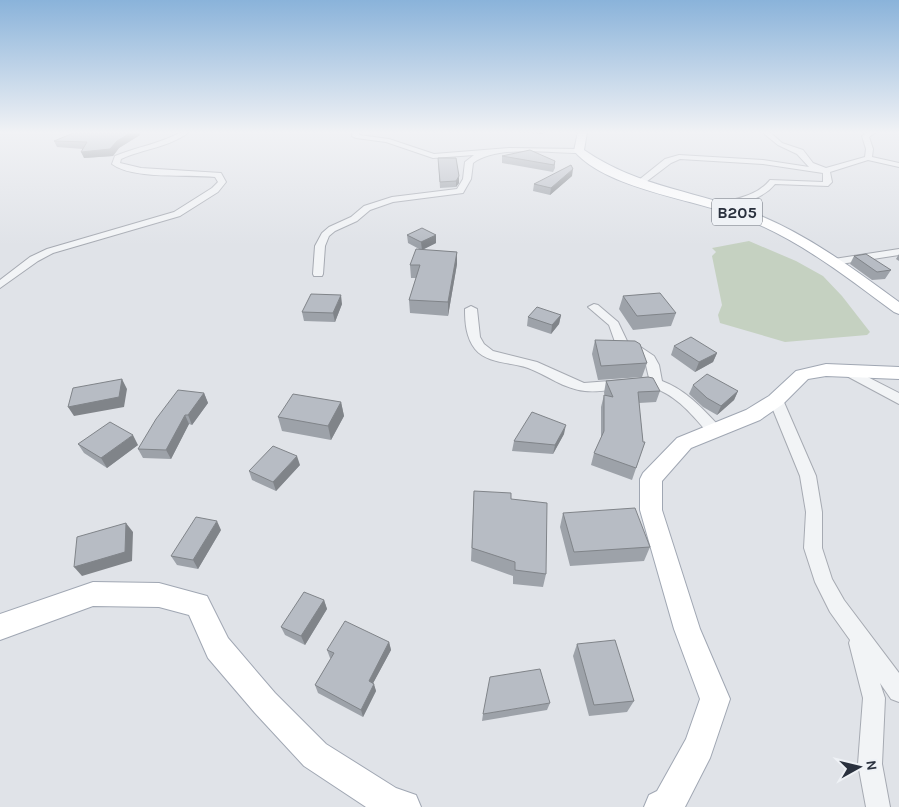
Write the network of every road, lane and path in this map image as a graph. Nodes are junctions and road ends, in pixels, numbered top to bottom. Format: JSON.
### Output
{"nodes":[{"id":1,"x":134,"y":170,"type":"edge"},
{"id":2,"x":468,"y":170,"type":"edge"},
{"id":3,"x":610,"y":170,"type":"edge"},
{"id":4,"x":657,"y":170,"type":"edge"},
{"id":5,"x":801,"y":170,"type":"edge"},
{"id":6,"x":822,"y":170,"type":"edge"},
{"id":7,"x":830,"y":170,"type":"edge"},
{"id":8,"x":826,"y":171,"type":"junction"},
{"id":9,"x":639,"y":183,"type":"junction"},
{"id":10,"x":718,"y":206,"type":"junction"},
{"id":11,"x":899,"y":252,"type":"edge"},
{"id":12,"x":834,"y":262,"type":"junction"},
{"id":13,"x":318,"y":274,"type":"dead end"},
{"id":14,"x":0,"y":285,"type":"edge"},
{"id":15,"x":594,"y":307,"type":"dead end"},
{"id":16,"x":471,"y":309,"type":"dead end"},
{"id":17,"x":899,"y":309,"type":"edge"},
{"id":18,"x":848,"y":371,"type":"junction"},
{"id":19,"x":899,"y":373,"type":"edge"},
{"id":20,"x":656,"y":384,"type":"junction"},
{"id":21,"x":899,"y":399,"type":"edge"},
{"id":22,"x":776,"y":400,"type":"junction"},
{"id":23,"x":714,"y":430,"type":"junction"},
{"id":24,"x":0,"y":628,"type":"edge"},
{"id":25,"x":857,"y":635,"type":"junction"},
{"id":26,"x":899,"y":692,"type":"edge"},
{"id":27,"x":404,"y":807,"type":"edge"},
{"id":28,"x":662,"y":807,"type":"edge"},
{"id":29,"x":878,"y":807,"type":"edge"}],
"edges":[{"from":1,"to":14,"type":"street"},
{"from":2,"to":13,"type":"street"},
{"from":3,"to":9,"type":"main road","number":"B205"},
{"from":4,"to":9,"type":"street"},
{"from":5,"to":8,"type":"street"},
{"from":6,"to":8,"type":"street"},
{"from":7,"to":8,"type":"street"},
{"from":8,"to":10,"type":"street"},
{"from":9,"to":10,"type":"main road","number":"B205"},
{"from":10,"to":12,"type":"main road","number":"B205"},
{"from":11,"to":12,"type":"street"},
{"from":12,"to":17,"type":"main road","number":"B205"},
{"from":15,"to":20,"type":"street"},
{"from":16,"to":20,"type":"street"},
{"from":18,"to":19,"type":"main road"},
{"from":18,"to":21,"type":"street"},
{"from":18,"to":22,"type":"main road"},
{"from":20,"to":23,"type":"street"},
{"from":22,"to":23,"type":"main road"},
{"from":22,"to":25,"type":"street"},
{"from":23,"to":28,"type":"main road"},
{"from":24,"to":27,"type":"main road"},
{"from":25,"to":26,"type":"street"},
{"from":25,"to":29,"type":"street"}]}
